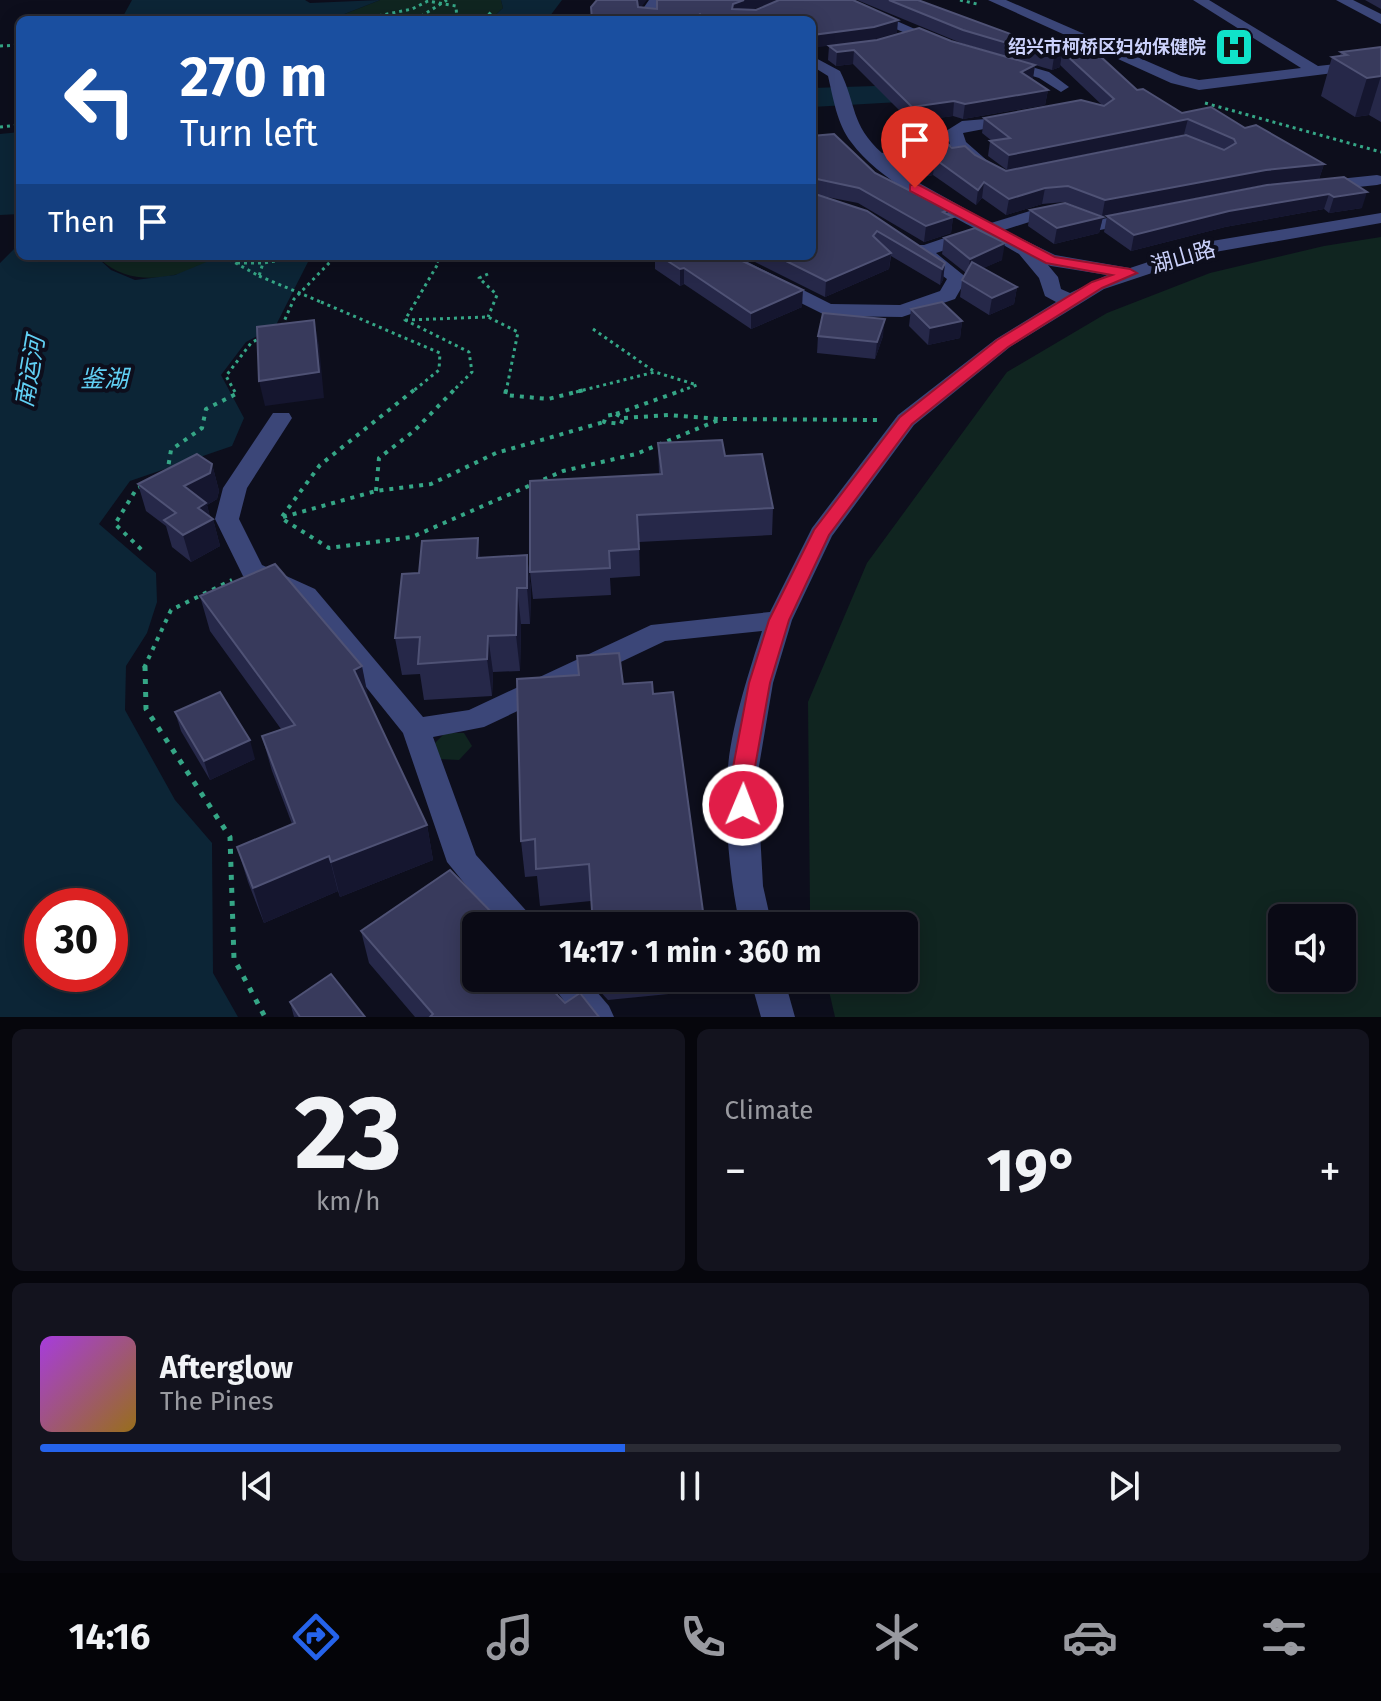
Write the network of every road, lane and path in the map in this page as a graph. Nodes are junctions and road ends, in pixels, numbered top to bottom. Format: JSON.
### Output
{"nodes":[{"id":1,"x":427,"y":0,"type":"edge"},
{"id":2,"x":837,"y":0,"type":"edge"},
{"id":3,"x":995,"y":0,"type":"edge"},
{"id":4,"x":1200,"y":0,"type":"edge"},
{"id":5,"x":1343,"y":0,"type":"edge"},
{"id":6,"x":446,"y":1,"type":"edge"},
{"id":7,"x":492,"y":11,"type":"dead end"},
{"id":8,"x":378,"y":16,"type":"edge"},
{"id":9,"x":422,"y":16,"type":"edge"},
{"id":10,"x":457,"y":16,"type":"edge"},
{"id":11,"x":488,"y":16,"type":"edge"},
{"id":12,"x":1381,"y":20,"type":"edge"},
{"id":13,"x":920,"y":34,"type":"junction"},
{"id":14,"x":890,"y":42,"type":"edge"},
{"id":15,"x":955,"y":49,"type":"edge"},
{"id":16,"x":817,"y":56,"type":"edge"},
{"id":17,"x":994,"y":60,"type":"edge"},
{"id":18,"x":1381,"y":63,"type":"edge"},
{"id":19,"x":1316,"y":71,"type":"junction"},
{"id":20,"x":1061,"y":87,"type":"dead end"},
{"id":21,"x":1037,"y":115,"type":"edge"},
{"id":22,"x":958,"y":144,"type":"junction"},
{"id":23,"x":878,"y":159,"type":"junction"},
{"id":24,"x":1003,"y":179,"type":"edge"},
{"id":25,"x":1377,"y":180,"type":"dead end"},
{"id":26,"x":1305,"y":188,"type":"edge"},
{"id":27,"x":1161,"y":212,"type":"edge"},
{"id":28,"x":1381,"y":218,"type":"edge"},
{"id":29,"x":987,"y":228,"type":"junction"},
{"id":30,"x":895,"y":236,"type":"edge"},
{"id":31,"x":1026,"y":250,"type":"junction"},
{"id":32,"x":923,"y":251,"type":"junction"},
{"id":33,"x":231,"y":260,"type":"edge"},
{"id":34,"x":281,"y":260,"type":"edge"},
{"id":35,"x":332,"y":260,"type":"edge"},
{"id":36,"x":436,"y":260,"type":"edge"},
{"id":37,"x":729,"y":260,"type":"edge"},
{"id":38,"x":237,"y":263,"type":"junction"},
{"id":39,"x":263,"y":263,"type":"junction"},
{"id":40,"x":1130,"y":273,"type":"junction"},
{"id":41,"x":488,"y":274,"type":"dead end"},
{"id":42,"x":259,"y":276,"type":"junction"},
{"id":43,"x":1071,"y":301,"type":"junction"},
{"id":44,"x":488,"y":317,"type":"junction"},
{"id":45,"x":405,"y":320,"type":"junction"},
{"id":46,"x":280,"y":329,"type":"edge"},
{"id":47,"x":593,"y":329,"type":"dead end"},
{"id":48,"x":271,"y":333,"type":"edge"},
{"id":49,"x":655,"y":372,"type":"junction"},
{"id":50,"x":616,"y":414,"type":"junction"},
{"id":51,"x":281,"y":418,"type":"dead end"},
{"id":52,"x":623,"y":418,"type":"junction"},
{"id":53,"x":721,"y":419,"type":"junction"},
{"id":54,"x":906,"y":420,"type":"junction"},
{"id":55,"x":604,"y":422,"type":"junction"},
{"id":56,"x":157,"y":480,"type":"edge"},
{"id":57,"x":147,"y":484,"type":"edge"},
{"id":58,"x":376,"y":491,"type":"junction"},
{"id":59,"x":281,"y":518,"type":"junction"},
{"id":60,"x":145,"y":553,"type":"dead end"},
{"id":61,"x":252,"y":570,"type":"junction"},
{"id":62,"x":779,"y":620,"type":"junction"},
{"id":63,"x":416,"y":729,"type":"junction"},
{"id":64,"x":507,"y":912,"type":"edge"},
{"id":65,"x":753,"y":912,"type":"edge"},
{"id":66,"x":576,"y":992,"type":"edge"},
{"id":67,"x":771,"y":992,"type":"edge"},
{"id":68,"x":265,"y":1017,"type":"edge"},
{"id":69,"x":597,"y":1017,"type":"edge"},
{"id":70,"x":778,"y":1017,"type":"edge"}],
"edges":[{"from":1,"to":6,"type":"path"},
{"from":1,"to":8,"type":"path"},
{"from":2,"to":13,"type":"street"},
{"from":3,"to":19,"type":"street"},
{"from":4,"to":19,"type":"street"},
{"from":5,"to":12,"type":"street"},
{"from":6,"to":9,"type":"path"},
{"from":6,"to":10,"type":"path"},
{"from":7,"to":11,"type":"path"},
{"from":13,"to":14,"type":"street"},
{"from":13,"to":15,"type":"street"},
{"from":16,"to":23,"type":"street"},
{"from":17,"to":20,"type":"street"},
{"from":18,"to":19,"type":"street"},
{"from":21,"to":22,"type":"street"},
{"from":22,"to":23,"type":"street"},
{"from":22,"to":24,"type":"street"},
{"from":23,"to":29,"type":"street"},
{"from":25,"to":26,"type":"street"},
{"from":27,"to":29,"type":"street"},
{"from":28,"to":40,"type":"street","name":"湖山路"},
{"from":29,"to":31,"type":"street"},
{"from":29,"to":32,"type":"street"},
{"from":30,"to":32,"type":"street"},
{"from":31,"to":40,"type":"street"},
{"from":31,"to":43,"type":"street"},
{"from":32,"to":37,"type":"street"},
{"from":33,"to":38,"type":"path"},
{"from":34,"to":39,"type":"path"},
{"from":35,"to":46,"type":"path"},
{"from":36,"to":45,"type":"path"},
{"from":38,"to":39,"type":"path"},
{"from":38,"to":42,"type":"path"},
{"from":39,"to":42,"type":"path"},
{"from":40,"to":43,"type":"street","name":"湖山路"},
{"from":41,"to":44,"type":"path"},
{"from":42,"to":59,"type":"path","bridge":true},
{"from":43,"to":54,"type":"street","name":"湖山路"},
{"from":44,"to":45,"type":"path"},
{"from":44,"to":49,"type":"path"},
{"from":45,"to":58,"type":"path"},
{"from":47,"to":49,"type":"path"},
{"from":48,"to":56,"type":"path"},
{"from":49,"to":50,"type":"path"},
{"from":50,"to":52,"type":"path"},
{"from":50,"to":55,"type":"path"},
{"from":51,"to":61,"type":"street"},
{"from":52,"to":53,"type":"path"},
{"from":52,"to":55,"type":"path"},
{"from":53,"to":54,"type":"path"},
{"from":53,"to":59,"type":"path"},
{"from":54,"to":62,"type":"street","name":"湖山路"},
{"from":55,"to":58,"type":"path"},
{"from":57,"to":60,"type":"path"},
{"from":58,"to":59,"type":"path"},
{"from":61,"to":63,"type":"street"},
{"from":61,"to":68,"type":"path"},
{"from":62,"to":63,"type":"street"},
{"from":62,"to":65,"type":"street","name":"湖山路"},
{"from":63,"to":64,"type":"street"},
{"from":66,"to":69,"type":"street"},
{"from":67,"to":70,"type":"street"}]}
